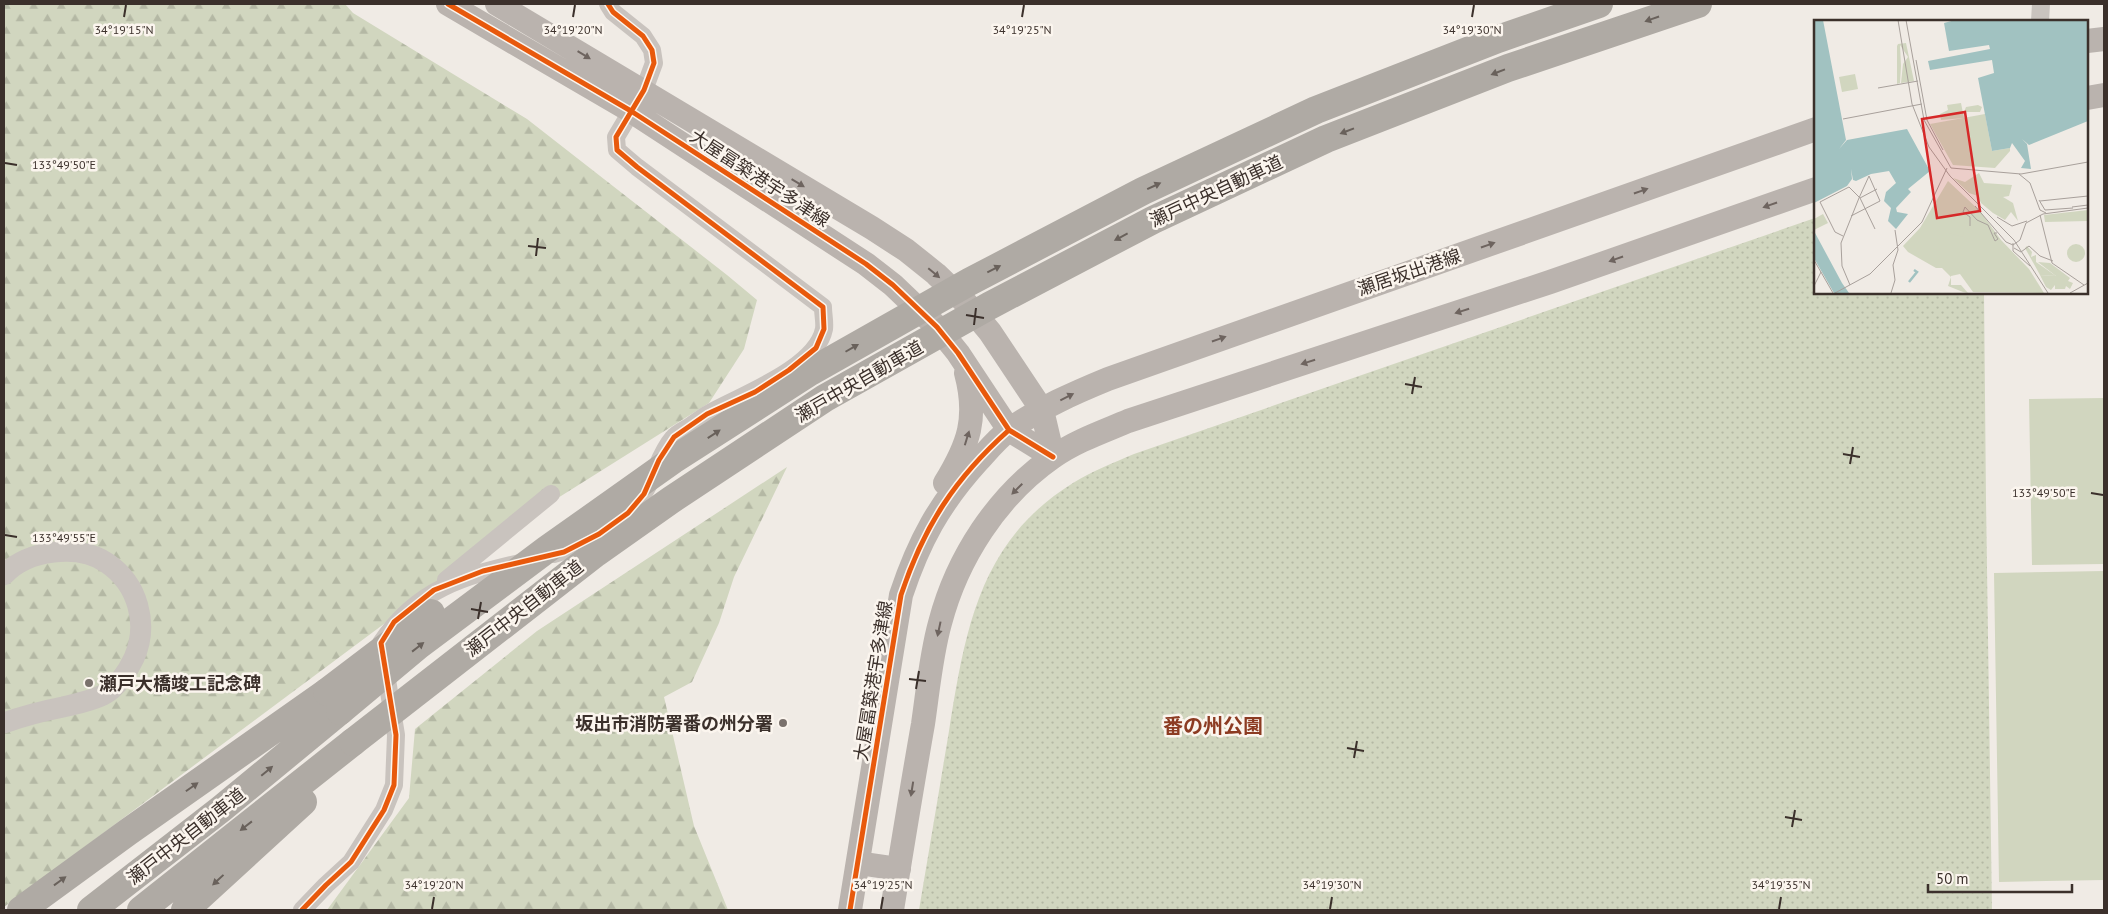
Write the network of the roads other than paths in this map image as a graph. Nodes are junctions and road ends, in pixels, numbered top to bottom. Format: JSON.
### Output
{"nodes":[{"id":1,"x":448,"y":4,"type":"edge"},
{"id":2,"x":608,"y":4,"type":"edge"},
{"id":3,"x":1599,"y":4,"type":"edge"},
{"id":4,"x":1698,"y":4,"type":"edge"},
{"id":5,"x":2041,"y":4,"type":"edge"},
{"id":6,"x":503,"y":5,"type":"edge"},
{"id":7,"x":2040,"y":20,"type":"edge"},
{"id":8,"x":2104,"y":39,"type":"edge"},
{"id":9,"x":2088,"y":41,"type":"edge"},
{"id":10,"x":644,"y":90,"type":"junction"},
{"id":11,"x":2104,"y":96,"type":"edge"},
{"id":12,"x":2088,"y":98,"type":"edge"},
{"id":13,"x":630,"y":112,"type":"junction"},
{"id":14,"x":1814,"y":130,"type":"edge"},
{"id":15,"x":1814,"y":190,"type":"edge"},
{"id":16,"x":958,"y":353,"type":"junction"},
{"id":17,"x":1042,"y":410,"type":"junction"},
{"id":18,"x":1010,"y":430,"type":"junction"},
{"id":19,"x":1053,"y":457,"type":"junction"},
{"id":20,"x":551,"y":494,"type":"dead end"},
{"id":21,"x":4,"y":575,"type":"edge"},
{"id":22,"x":434,"y":590,"type":"junction"},
{"id":23,"x":902,"y":595,"type":"junction"},
{"id":24,"x":333,"y":701,"type":"junction"},
{"id":25,"x":4,"y":723,"type":"edge"},
{"id":26,"x":355,"y":746,"type":"junction"},
{"id":27,"x":858,"y":863,"type":"junction"},
{"id":28,"x":899,"y":869,"type":"junction"},
{"id":29,"x":20,"y":910,"type":"edge"},
{"id":30,"x":91,"y":910,"type":"edge"},
{"id":31,"x":141,"y":910,"type":"edge"},
{"id":32,"x":185,"y":910,"type":"edge"},
{"id":33,"x":302,"y":910,"type":"edge"},
{"id":34,"x":850,"y":910,"type":"edge"},
{"id":35,"x":892,"y":910,"type":"edge"}],
"edges":[{"from":1,"to":13,"type":"main road","name":"大屋冨築港宇多津線"},
{"from":2,"to":10,"type":"street"},
{"from":24,"to":3,"type":"highway","name":"瀬戸中央自動車道","one_way":true,"bridge":true},
{"from":4,"to":26,"type":"highway","name":"瀬戸中央自動車道","one_way":true,"bridge":true},
{"from":5,"to":7,"type":"street"},
{"from":6,"to":10,"type":"main road","name":"大屋冨築港宇多津線","one_way":true},
{"from":8,"to":9,"type":"main road"},
{"from":10,"to":13,"type":"street"},
{"from":10,"to":17,"type":"main road","name":"大屋冨築港宇多津線","one_way":true},
{"from":11,"to":12,"type":"main road"},
{"from":13,"to":16,"type":"main road","name":"大屋冨築港宇多津線"},
{"from":13,"to":22,"type":"street"},
{"from":17,"to":14,"type":"main road","name":"瀬居坂出港線","one_way":true},
{"from":15,"to":19,"type":"main road","one_way":true},
{"from":16,"to":18,"type":"main road","name":"大屋冨築港宇多津線"},
{"from":23,"to":16,"type":"main road","one_way":true},
{"from":17,"to":18,"type":"main road","name":"瀬居坂出港線"},
{"from":17,"to":19,"type":"main road","name":"大屋冨築港宇多津線"},
{"from":18,"to":19,"type":"main road","name":"大屋冨築港宇多津線"},
{"from":18,"to":23,"type":"main road","name":"大屋冨築港宇多津線"},
{"from":19,"to":28,"type":"main road","one_way":true},
{"from":20,"to":22,"type":"street"},
{"from":21,"to":25,"type":"street"},
{"from":22,"to":33,"type":"street"},
{"from":23,"to":27,"type":"main road","name":"大屋冨築港宇多津線"},
{"from":29,"to":24,"type":"highway","one_way":true},
{"from":30,"to":24,"type":"highway","name":"瀬戸中央自動車道","one_way":true},
{"from":26,"to":31,"type":"highway","name":"瀬戸中央自動車道","one_way":true},
{"from":26,"to":32,"type":"highway","one_way":true},
{"from":27,"to":28,"type":"main road"},
{"from":27,"to":34,"type":"main road","name":"大屋冨築港宇多津線"},
{"from":28,"to":35,"type":"main road"}]}
